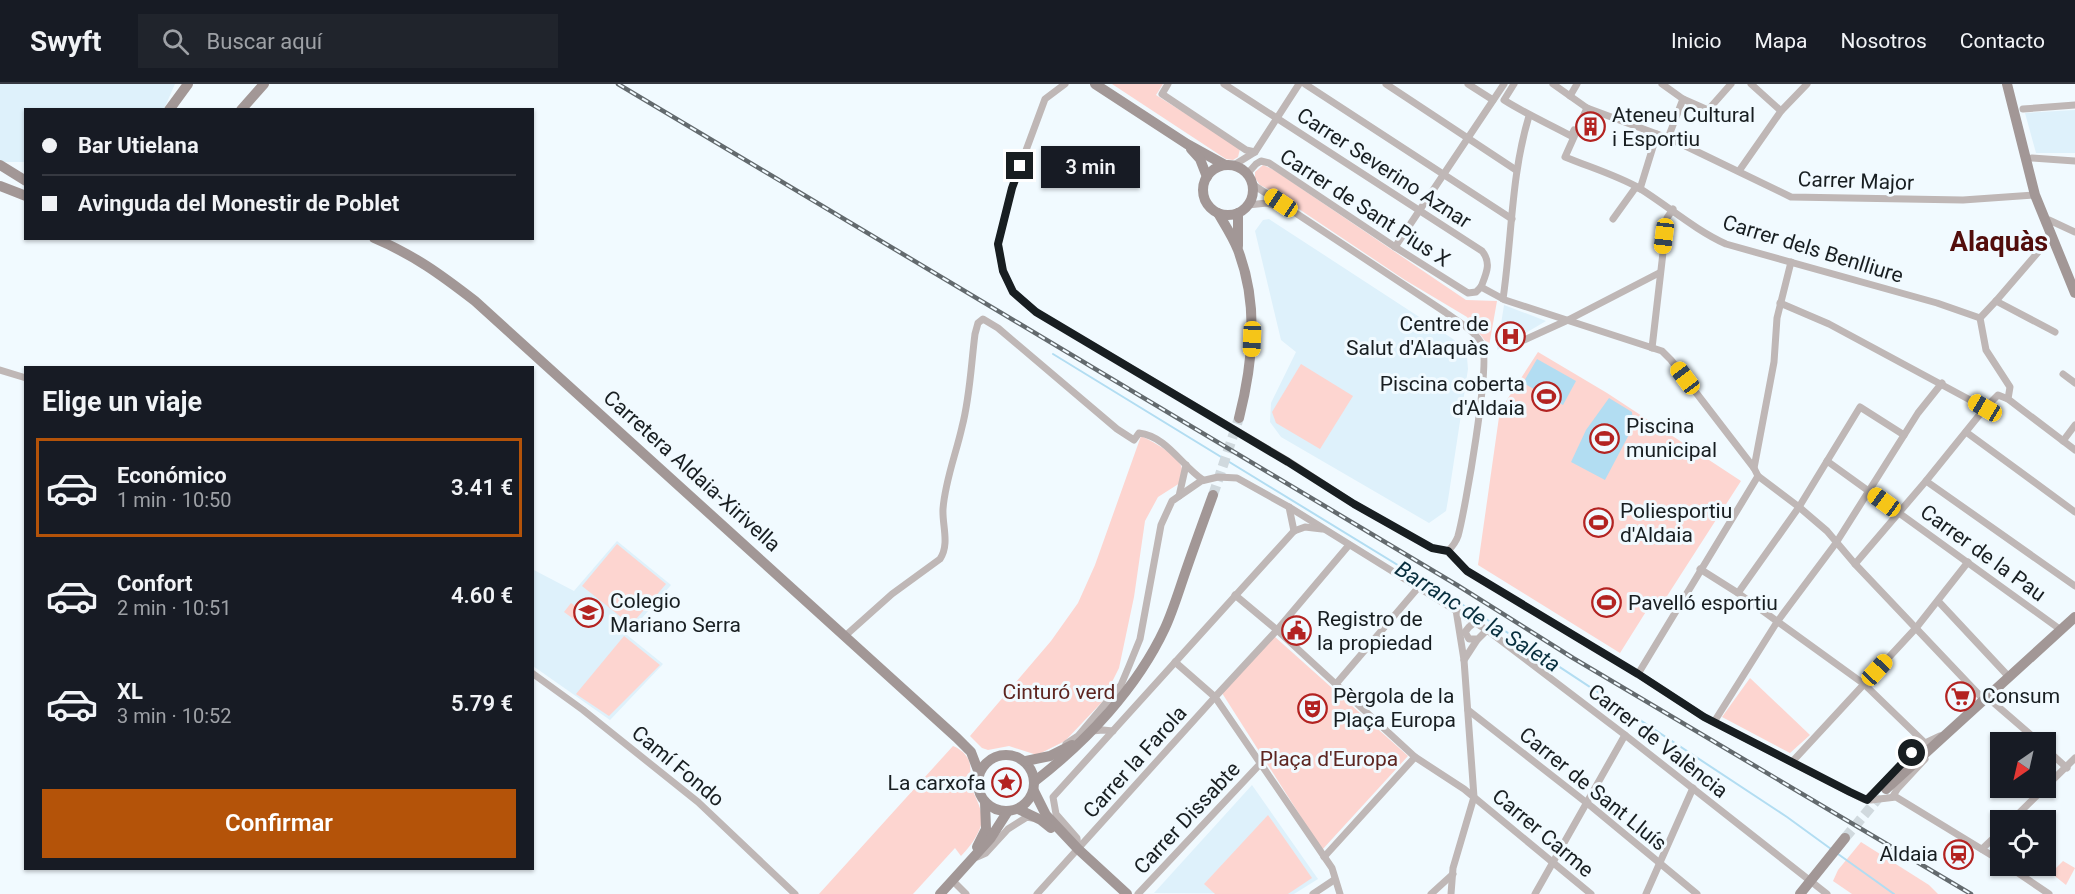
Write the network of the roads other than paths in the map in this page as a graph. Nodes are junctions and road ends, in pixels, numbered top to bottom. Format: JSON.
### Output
{"nodes":[{"id":1,"x":188,"y":84,"type":"edge"},
{"id":2,"x":264,"y":84,"type":"edge"},
{"id":3,"x":1065,"y":84,"type":"edge"},
{"id":4,"x":1095,"y":84,"type":"edge"},
{"id":5,"x":1168,"y":84,"type":"edge"},
{"id":6,"x":1224,"y":84,"type":"edge"},
{"id":7,"x":1299,"y":84,"type":"edge"},
{"id":8,"x":1305,"y":84,"type":"edge"},
{"id":9,"x":1386,"y":84,"type":"edge"},
{"id":10,"x":1468,"y":84,"type":"edge"},
{"id":11,"x":1504,"y":84,"type":"edge"},
{"id":12,"x":1514,"y":84,"type":"edge"},
{"id":13,"x":1550,"y":84,"type":"edge"},
{"id":14,"x":1578,"y":84,"type":"edge"},
{"id":15,"x":1662,"y":84,"type":"edge"},
{"id":16,"x":1731,"y":84,"type":"edge"},
{"id":17,"x":1751,"y":84,"type":"edge"},
{"id":18,"x":1807,"y":84,"type":"edge"},
{"id":19,"x":2007,"y":84,"type":"edge"},
{"id":20,"x":254,"y":96,"type":"junction"},
{"id":21,"x":1570,"y":96,"type":"junction"},
{"id":22,"x":1683,"y":99,"type":"junction"},
{"id":23,"x":1493,"y":100,"type":"junction"},
{"id":24,"x":2075,"y":105,"type":"edge"},
{"id":25,"x":170,"y":108,"type":"edge"},
{"id":26,"x":243,"y":108,"type":"edge"},
{"id":27,"x":247,"y":108,"type":"edge"},
{"id":28,"x":1587,"y":108,"type":"junction"},
{"id":29,"x":2023,"y":109,"type":"dead end"},
{"id":30,"x":1781,"y":111,"type":"junction"},
{"id":31,"x":1529,"y":116,"type":"junction"},
{"id":32,"x":1276,"y":118,"type":"junction"},
{"id":33,"x":1657,"y":134,"type":"junction"},
{"id":34,"x":1468,"y":138,"type":"junction"},
{"id":35,"x":1668,"y":138,"type":"junction"},
{"id":36,"x":1187,"y":144,"type":"junction"},
{"id":37,"x":1255,"y":152,"type":"junction"},
{"id":38,"x":2032,"y":158,"type":"dead end"},
{"id":39,"x":2075,"y":161,"type":"edge"},
{"id":40,"x":0,"y":165,"type":"edge"},
{"id":41,"x":1230,"y":165,"type":"junction"},
{"id":42,"x":1516,"y":170,"type":"junction"},
{"id":43,"x":1739,"y":171,"type":"junction"},
{"id":44,"x":1444,"y":175,"type":"junction"},
{"id":45,"x":1207,"y":177,"type":"junction"},
{"id":46,"x":1250,"y":179,"type":"junction"},
{"id":47,"x":24,"y":180,"type":"edge"},
{"id":48,"x":0,"y":186,"type":"edge"},
{"id":49,"x":1638,"y":188,"type":"junction"},
{"id":50,"x":24,"y":195,"type":"edge"},
{"id":51,"x":2035,"y":195,"type":"junction"},
{"id":52,"x":1248,"y":205,"type":"junction"},
{"id":53,"x":1673,"y":209,"type":"junction"},
{"id":54,"x":1420,"y":211,"type":"junction"},
{"id":55,"x":1295,"y":212,"type":"junction"},
{"id":56,"x":1218,"y":213,"type":"junction"},
{"id":57,"x":1238,"y":213,"type":"junction"},
{"id":58,"x":1512,"y":219,"type":"junction"},
{"id":59,"x":1613,"y":219,"type":"dead end"},
{"id":60,"x":2049,"y":220,"type":"dead end"},
{"id":61,"x":2075,"y":232,"type":"edge"},
{"id":62,"x":2052,"y":236,"type":"junction"},
{"id":63,"x":378,"y":240,"type":"edge"},
{"id":64,"x":1395,"y":248,"type":"junction"},
{"id":65,"x":1238,"y":250,"type":"junction"},
{"id":66,"x":1791,"y":262,"type":"junction"},
{"id":67,"x":1659,"y":273,"type":"junction"},
{"id":68,"x":1481,"y":287,"type":"junction"},
{"id":69,"x":2075,"y":293,"type":"edge"},
{"id":70,"x":1503,"y":299,"type":"junction"},
{"id":71,"x":1996,"y":301,"type":"junction"},
{"id":72,"x":1780,"y":303,"type":"junction"},
{"id":73,"x":1980,"y":318,"type":"junction"},
{"id":74,"x":1568,"y":320,"type":"junction"},
{"id":75,"x":2055,"y":332,"type":"dead end"},
{"id":76,"x":1524,"y":340,"type":"dead end"},
{"id":77,"x":1652,"y":348,"type":"junction"},
{"id":78,"x":0,"y":370,"type":"edge"},
{"id":79,"x":2063,"y":374,"type":"dead end"},
{"id":80,"x":24,"y":377,"type":"edge"},
{"id":81,"x":1942,"y":383,"type":"junction"},
{"id":82,"x":2075,"y":383,"type":"edge"},
{"id":83,"x":2008,"y":399,"type":"junction"},
{"id":84,"x":1985,"y":408,"type":"junction"},
{"id":85,"x":1239,"y":418,"type":"tunnel mouth"},
{"id":86,"x":2075,"y":425,"type":"edge"},
{"id":87,"x":1966,"y":432,"type":"junction"},
{"id":88,"x":1904,"y":435,"type":"junction"},
{"id":89,"x":2064,"y":441,"type":"junction"},
{"id":90,"x":2075,"y":450,"type":"edge"},
{"id":91,"x":1827,"y":461,"type":"junction"},
{"id":92,"x":1185,"y":465,"type":"junction"},
{"id":93,"x":1754,"y":468,"type":"junction"},
{"id":94,"x":1758,"y":476,"type":"junction"},
{"id":95,"x":1203,"y":480,"type":"junction"},
{"id":96,"x":1926,"y":481,"type":"junction"},
{"id":97,"x":1868,"y":491,"type":"junction"},
{"id":98,"x":1213,"y":495,"type":"tunnel mouth"},
{"id":99,"x":1179,"y":496,"type":"junction"},
{"id":100,"x":1289,"y":507,"type":"junction"},
{"id":101,"x":1799,"y":507,"type":"junction"},
{"id":102,"x":2075,"y":512,"type":"edge"},
{"id":103,"x":1899,"y":513,"type":"junction"},
{"id":104,"x":1324,"y":529,"type":"junction"},
{"id":105,"x":1294,"y":531,"type":"junction"},
{"id":106,"x":1836,"y":543,"type":"junction"},
{"id":107,"x":1349,"y":544,"type":"junction"},
{"id":108,"x":1448,"y":551,"type":"junction"},
{"id":109,"x":1968,"y":562,"type":"junction"},
{"id":110,"x":1855,"y":564,"type":"junction"},
{"id":111,"x":1700,"y":569,"type":"junction"},
{"id":112,"x":2075,"y":586,"type":"edge"},
{"id":113,"x":1417,"y":588,"type":"junction"},
{"id":114,"x":1738,"y":593,"type":"junction"},
{"id":115,"x":1235,"y":596,"type":"junction"},
{"id":116,"x":1938,"y":601,"type":"junction"},
{"id":117,"x":1456,"y":610,"type":"junction"},
{"id":118,"x":2075,"y":616,"type":"edge"},
{"id":119,"x":1475,"y":622,"type":"junction"},
{"id":120,"x":1778,"y":622,"type":"junction"},
{"id":121,"x":1916,"y":628,"type":"junction"},
{"id":122,"x":1277,"y":630,"type":"junction"},
{"id":123,"x":1487,"y":630,"type":"junction"},
{"id":124,"x":2061,"y":630,"type":"junction"},
{"id":125,"x":1462,"y":634,"type":"junction"},
{"id":126,"x":845,"y":636,"type":"junction"},
{"id":127,"x":1478,"y":639,"type":"junction"},
{"id":128,"x":1464,"y":660,"type":"junction"},
{"id":129,"x":1175,"y":662,"type":"junction"},
{"id":130,"x":534,"y":674,"type":"edge"},
{"id":131,"x":1638,"y":674,"type":"junction"},
{"id":132,"x":2009,"y":677,"type":"junction"},
{"id":133,"x":1336,"y":684,"type":"junction"},
{"id":134,"x":1864,"y":684,"type":"junction"},
{"id":135,"x":1215,"y":697,"type":"junction"},
{"id":136,"x":1985,"y":698,"type":"junction"},
{"id":137,"x":1468,"y":710,"type":"junction"},
{"id":138,"x":1714,"y":722,"type":"junction"},
{"id":139,"x":1113,"y":731,"type":"junction"},
{"id":140,"x":1089,"y":732,"type":"junction"},
{"id":141,"x":2027,"y":732,"type":"edge"},
{"id":142,"x":1945,"y":734,"type":"junction"},
{"id":143,"x":1625,"y":735,"type":"junction"},
{"id":144,"x":1081,"y":741,"type":"junction"},
{"id":145,"x":1925,"y":743,"type":"junction"},
{"id":146,"x":971,"y":752,"type":"junction"},
{"id":147,"x":1050,"y":756,"type":"junction"},
{"id":148,"x":993,"y":757,"type":"junction"},
{"id":149,"x":1414,"y":758,"type":"junction"},
{"id":150,"x":2056,"y":758,"type":"edge"},
{"id":151,"x":2075,"y":758,"type":"edge"},
{"id":152,"x":1026,"y":761,"type":"junction"},
{"id":153,"x":1792,"y":762,"type":"junction"},
{"id":154,"x":1260,"y":764,"type":"junction"},
{"id":155,"x":2067,"y":768,"type":"junction"},
{"id":156,"x":979,"y":772,"type":"junction"},
{"id":157,"x":1035,"y":786,"type":"junction"},
{"id":158,"x":1693,"y":788,"type":"junction"},
{"id":159,"x":1890,"y":792,"type":"junction"},
{"id":160,"x":1474,"y":797,"type":"junction"},
{"id":161,"x":1867,"y":800,"type":"junction"},
{"id":162,"x":985,"y":802,"type":"junction"},
{"id":163,"x":1586,"y":803,"type":"junction"},
{"id":164,"x":1013,"y":810,"type":"junction"},
{"id":165,"x":2023,"y":810,"type":"edge"},
{"id":166,"x":1041,"y":820,"type":"junction"},
{"id":167,"x":1845,"y":838,"type":"tunnel mouth"},
{"id":168,"x":1990,"y":841,"type":"edge"},
{"id":169,"x":1078,"y":849,"type":"junction"},
{"id":170,"x":1982,"y":849,"type":"junction"},
{"id":171,"x":1990,"y":854,"type":"edge"},
{"id":172,"x":1324,"y":857,"type":"junction"},
{"id":173,"x":970,"y":862,"type":"junction"},
{"id":174,"x":1552,"y":862,"type":"junction"},
{"id":175,"x":1660,"y":864,"type":"junction"},
{"id":176,"x":1453,"y":874,"type":"junction"},
{"id":177,"x":2023,"y":876,"type":"edge"},
{"id":178,"x":1813,"y":877,"type":"junction"},
{"id":179,"x":952,"y":880,"type":"junction"},
{"id":180,"x":1334,"y":880,"type":"junction"},
{"id":181,"x":795,"y":894,"type":"edge"},
{"id":182,"x":940,"y":894,"type":"edge"},
{"id":183,"x":966,"y":894,"type":"edge"},
{"id":184,"x":1037,"y":894,"type":"edge"},
{"id":185,"x":1127,"y":894,"type":"edge"},
{"id":186,"x":1138,"y":894,"type":"edge"},
{"id":187,"x":1313,"y":894,"type":"edge"},
{"id":188,"x":1340,"y":894,"type":"edge"},
{"id":189,"x":1431,"y":894,"type":"edge"},
{"id":190,"x":1451,"y":894,"type":"edge"},
{"id":191,"x":1535,"y":894,"type":"edge"},
{"id":192,"x":1591,"y":894,"type":"edge"},
{"id":193,"x":1646,"y":894,"type":"edge"},
{"id":194,"x":1696,"y":894,"type":"edge"},
{"id":195,"x":1800,"y":894,"type":"edge"},
{"id":196,"x":1827,"y":894,"type":"edge"},
{"id":197,"x":2049,"y":894,"type":"edge"}],
"edges":[{"from":1,"to":25,"type":"street"},
{"from":2,"to":20,"type":"street"},
{"from":3,"to":108,"type":"street"},
{"from":4,"to":36,"type":"street"},
{"from":5,"to":37,"type":"street","name":"Carrer de Sant Pius X"},
{"from":6,"to":32,"type":"street","name":"Carrer Severino Aznar"},
{"from":7,"to":32,"type":"street"},
{"from":8,"to":44,"type":"street"},
{"from":9,"to":34,"type":"street"},
{"from":10,"to":23,"type":"street"},
{"from":11,"to":23,"type":"street"},
{"from":12,"to":31,"type":"street"},
{"from":13,"to":21,"type":"street","name":"Carrer Major"},
{"from":13,"to":31,"type":"street"},
{"from":14,"to":21,"type":"street"},
{"from":15,"to":22,"type":"street"},
{"from":16,"to":22,"type":"street"},
{"from":17,"to":30,"type":"street"},
{"from":18,"to":30,"type":"street"},
{"from":19,"to":51,"type":"street"},
{"from":20,"to":26,"type":"street"},
{"from":20,"to":27,"type":"street"},
{"from":21,"to":28,"type":"street","name":"Carrer Major"},
{"from":22,"to":35,"type":"street"},
{"from":23,"to":34,"type":"street"},
{"from":24,"to":29,"type":"street"},
{"from":28,"to":33,"type":"street","name":"Carrer Major"},
{"from":28,"to":49,"type":"street","name":"Carrer dels Benlliure"},
{"from":30,"to":43,"type":"street"},
{"from":31,"to":42,"type":"street"},
{"from":32,"to":37,"type":"street"},
{"from":32,"to":54,"type":"street","name":"Carrer Severino Aznar"},
{"from":33,"to":35,"type":"street","name":"Carrer Major"},
{"from":33,"to":49,"type":"street"},
{"from":34,"to":42,"type":"street"},
{"from":34,"to":44,"type":"street"},
{"from":35,"to":43,"type":"street","name":"Carrer Major"},
{"from":36,"to":41,"type":"street"},
{"from":36,"to":45,"type":"street"},
{"from":37,"to":41,"type":"street"},
{"from":38,"to":39,"type":"street"},
{"from":40,"to":47,"type":"street"},
{"from":41,"to":45,"type":"street"},
{"from":41,"to":46,"type":"street"},
{"from":42,"to":58,"type":"street"},
{"from":43,"to":51,"type":"street","name":"Carrer Major"},
{"from":44,"to":54,"type":"street"},
{"from":44,"to":58,"type":"street"},
{"from":45,"to":56,"type":"street"},
{"from":46,"to":52,"type":"street"},
{"from":46,"to":55,"type":"street"},
{"from":46,"to":64,"type":"street","name":"Carrer de Sant Pius X"},
{"from":48,"to":50,"type":"street"},
{"from":49,"to":53,"type":"street","name":"Carrer dels Benlliure"},
{"from":49,"to":59,"type":"street"},
{"from":51,"to":62,"type":"street"},
{"from":52,"to":55,"type":"street"},
{"from":52,"to":57,"type":"street"},
{"from":53,"to":66,"type":"street","name":"Carrer dels Benlliure"},
{"from":53,"to":67,"type":"street"},
{"from":54,"to":64,"type":"street"},
{"from":54,"to":68,"type":"street","name":"Carrer Severino Aznar"},
{"from":55,"to":108,"type":"street"},
{"from":56,"to":57,"type":"street"},
{"from":56,"to":65,"type":"street"},
{"from":57,"to":65,"type":"street"},
{"from":58,"to":70,"type":"street"},
{"from":60,"to":61,"type":"street"},
{"from":62,"to":69,"type":"street"},
{"from":62,"to":71,"type":"street"},
{"from":63,"to":126,"type":"street","name":"Carretera Aldaia-Xirivella"},
{"from":64,"to":68,"type":"street","name":"Carrer de Sant Pius X"},
{"from":65,"to":85,"type":"street"},
{"from":66,"to":72,"type":"street"},
{"from":66,"to":73,"type":"street","name":"Carrer dels Benlliure"},
{"from":67,"to":74,"type":"street"},
{"from":67,"to":77,"type":"street"},
{"from":68,"to":70,"type":"street"},
{"from":70,"to":74,"type":"street"},
{"from":71,"to":73,"type":"street"},
{"from":71,"to":75,"type":"street"},
{"from":72,"to":81,"type":"street"},
{"from":72,"to":93,"type":"street"},
{"from":73,"to":83,"type":"street"},
{"from":74,"to":76,"type":"street"},
{"from":74,"to":77,"type":"street"},
{"from":77,"to":93,"type":"street"},
{"from":78,"to":80,"type":"street"},
{"from":79,"to":82,"type":"street"},
{"from":81,"to":84,"type":"street"},
{"from":81,"to":88,"type":"street"},
{"from":83,"to":84,"type":"street"},
{"from":83,"to":89,"type":"street"},
{"from":84,"to":87,"type":"street"},
{"from":86,"to":89,"type":"street"},
{"from":87,"to":96,"type":"street"},
{"from":87,"to":102,"type":"street"},
{"from":88,"to":91,"type":"street"},
{"from":88,"to":97,"type":"street"},
{"from":89,"to":90,"type":"street"},
{"from":91,"to":97,"type":"street","name":"Carrer de la Pau"},
{"from":91,"to":101,"type":"street"},
{"from":92,"to":95,"type":"street"},
{"from":92,"to":99,"type":"street"},
{"from":92,"to":126,"type":"street"},
{"from":93,"to":94,"type":"street"},
{"from":94,"to":101,"type":"street"},
{"from":94,"to":111,"type":"street"},
{"from":95,"to":99,"type":"street"},
{"from":95,"to":100,"type":"street","name":"Carrer de València"},
{"from":96,"to":103,"type":"street"},
{"from":96,"to":112,"type":"street"},
{"from":97,"to":103,"type":"street","name":"Carrer de la Pau"},
{"from":97,"to":106,"type":"street"},
{"from":98,"to":140,"type":"street"},
{"from":99,"to":147,"type":"street"},
{"from":100,"to":104,"type":"street","name":"Carrer de València"},
{"from":100,"to":105,"type":"street"},
{"from":101,"to":106,"type":"street"},
{"from":101,"to":114,"type":"street"},
{"from":103,"to":109,"type":"street","name":"Carrer de la Pau"},
{"from":103,"to":110,"type":"street"},
{"from":104,"to":105,"type":"street"},
{"from":104,"to":107,"type":"street","name":"Carrer de València"},
{"from":105,"to":115,"type":"street"},
{"from":106,"to":110,"type":"street"},
{"from":106,"to":120,"type":"street"},
{"from":107,"to":113,"type":"street","name":"Carrer de València"},
{"from":107,"to":122,"type":"street"},
{"from":108,"to":131,"type":"street"},
{"from":109,"to":116,"type":"street"},
{"from":109,"to":124,"type":"street","name":"Carrer de la Pau"},
{"from":110,"to":121,"type":"street"},
{"from":111,"to":114,"type":"street"},
{"from":111,"to":131,"type":"street"},
{"from":113,"to":117,"type":"street","name":"Carrer de València"},
{"from":113,"to":133,"type":"street"},
{"from":114,"to":120,"type":"street"},
{"from":115,"to":122,"type":"street"},
{"from":115,"to":129,"type":"street"},
{"from":116,"to":121,"type":"street"},
{"from":116,"to":132,"type":"street"},
{"from":117,"to":119,"type":"street","name":"Carrer de València"},
{"from":117,"to":125,"type":"street"},
{"from":118,"to":124,"type":"street"},
{"from":119,"to":123,"type":"street","name":"Carrer de València"},
{"from":119,"to":125,"type":"street"},
{"from":120,"to":134,"type":"street"},
{"from":120,"to":138,"type":"street"},
{"from":121,"to":134,"type":"street"},
{"from":121,"to":136,"type":"street"},
{"from":122,"to":133,"type":"street"},
{"from":122,"to":135,"type":"street"},
{"from":123,"to":127,"type":"street"},
{"from":123,"to":143,"type":"street","name":"Carrer de València"},
{"from":124,"to":132,"type":"street"},
{"from":125,"to":127,"type":"street"},
{"from":125,"to":128,"type":"street"},
{"from":126,"to":146,"type":"street","name":"Carretera Aldaia-Xirivella"},
{"from":127,"to":128,"type":"street"},
{"from":128,"to":137,"type":"street"},
{"from":129,"to":135,"type":"street"},
{"from":129,"to":139,"type":"street"},
{"from":130,"to":181,"type":"street","name":"Camí Fondo"},
{"from":131,"to":138,"type":"street"},
{"from":132,"to":136,"type":"street"},
{"from":133,"to":149,"type":"street"},
{"from":134,"to":145,"type":"street"},
{"from":134,"to":153,"type":"street"},
{"from":135,"to":154,"type":"street"},
{"from":135,"to":169,"type":"street","name":"Carrer la Farola"},
{"from":136,"to":141,"type":"street"},
{"from":136,"to":142,"type":"street"},
{"from":137,"to":160,"type":"street"},
{"from":137,"to":163,"type":"street","name":"Carrer de Sant Lluís"},
{"from":138,"to":153,"type":"street"},
{"from":139,"to":140,"type":"street"},
{"from":139,"to":169,"type":"street"},
{"from":140,"to":144,"type":"street"},
{"from":142,"to":145,"type":"street"},
{"from":142,"to":159,"type":"street"},
{"from":143,"to":158,"type":"street","name":"Carrer de València"},
{"from":143,"to":163,"type":"street"},
{"from":144,"to":147,"type":"street"},
{"from":144,"to":157,"type":"street"},
{"from":145,"to":161,"type":"street"},
{"from":146,"to":148,"type":"street","name":"Carretera Aldaia-Xirivella"},
{"from":146,"to":156,"type":"street","name":"Carretera Aldaia-Xirivella"},
{"from":147,"to":152,"type":"street"},
{"from":148,"to":152,"type":"street"},
{"from":148,"to":156,"type":"street"},
{"from":149,"to":160,"type":"street"},
{"from":149,"to":172,"type":"street"},
{"from":150,"to":155,"type":"street"},
{"from":151,"to":155,"type":"street"},
{"from":152,"to":157,"type":"street"},
{"from":153,"to":161,"type":"street"},
{"from":154,"to":172,"type":"street"},
{"from":154,"to":186,"type":"street","name":"Carrer Dissabte"},
{"from":155,"to":165,"type":"street"},
{"from":156,"to":162,"type":"street"},
{"from":157,"to":164,"type":"street"},
{"from":157,"to":169,"type":"street"},
{"from":158,"to":175,"type":"street"},
{"from":158,"to":178,"type":"street","name":"Carrer de València"},
{"from":159,"to":161,"type":"street"},
{"from":159,"to":170,"type":"street"},
{"from":160,"to":174,"type":"street","name":"Carrer Carme"},
{"from":160,"to":176,"type":"street"},
{"from":162,"to":164,"type":"street"},
{"from":162,"to":173,"type":"street"},
{"from":163,"to":174,"type":"street"},
{"from":163,"to":175,"type":"street","name":"Carrer de Sant Lluís"},
{"from":164,"to":166,"type":"street"},
{"from":164,"to":173,"type":"street"},
{"from":166,"to":169,"type":"street"},
{"from":166,"to":173,"type":"street"},
{"from":167,"to":178,"type":"street"},
{"from":168,"to":170,"type":"street"},
{"from":169,"to":184,"type":"street","name":"Carrer la Farola"},
{"from":169,"to":185,"type":"street"},
{"from":170,"to":171,"type":"street"},
{"from":172,"to":180,"type":"street"},
{"from":173,"to":179,"type":"street"},
{"from":174,"to":191,"type":"street"},
{"from":174,"to":192,"type":"street","name":"Carrer Carme"},
{"from":175,"to":193,"type":"street"},
{"from":175,"to":194,"type":"street","name":"Carrer de Sant Lluís"},
{"from":176,"to":189,"type":"street"},
{"from":176,"to":190,"type":"street"},
{"from":177,"to":197,"type":"street"},
{"from":178,"to":195,"type":"street"},
{"from":178,"to":196,"type":"street","name":"Carrer de València"},
{"from":179,"to":182,"type":"street"},
{"from":179,"to":183,"type":"street"},
{"from":180,"to":187,"type":"street"},
{"from":180,"to":188,"type":"street"}]}
